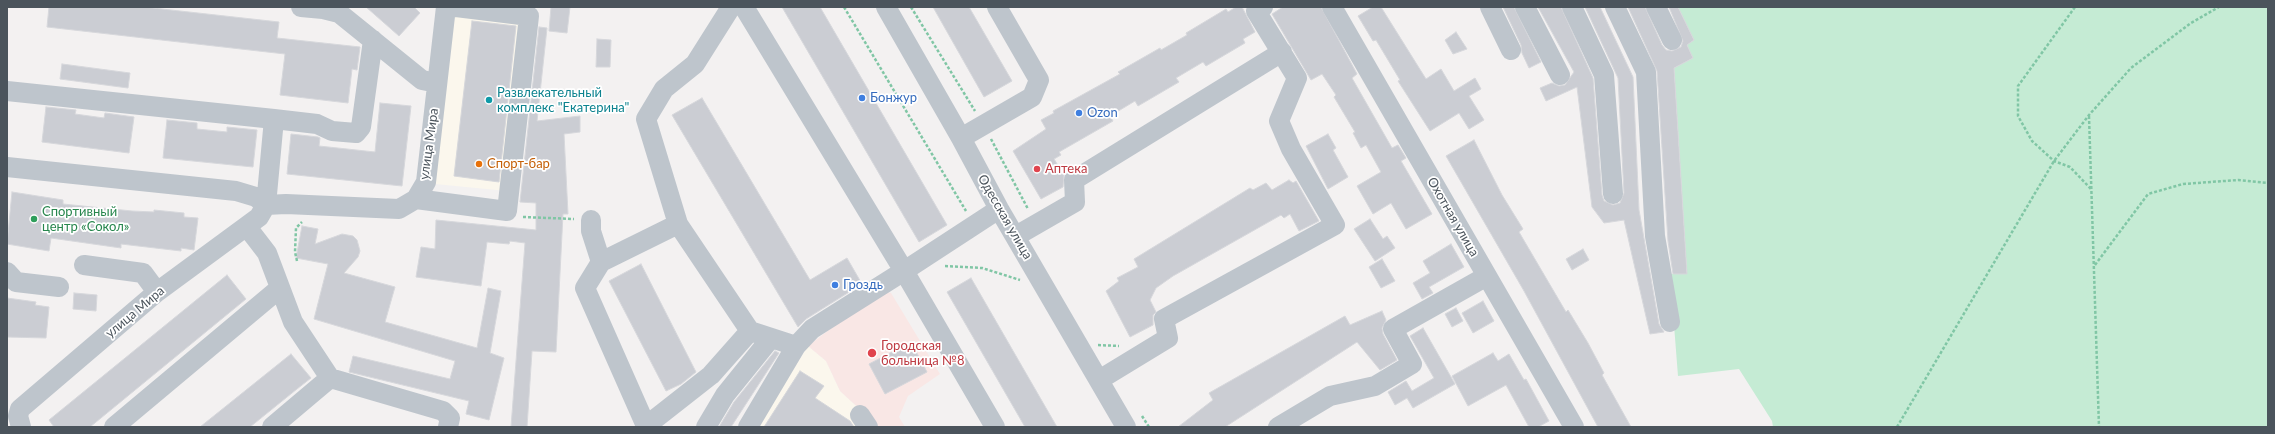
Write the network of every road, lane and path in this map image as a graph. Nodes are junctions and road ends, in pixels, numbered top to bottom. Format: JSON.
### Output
{"nodes":[{"id":1,"x":301,"y":7,"type":"edge"},
{"id":2,"x":446,"y":7,"type":"edge"},
{"id":3,"x":456,"y":7,"type":"edge"},
{"id":4,"x":731,"y":7,"type":"edge"},
{"id":5,"x":744,"y":7,"type":"edge"},
{"id":6,"x":886,"y":7,"type":"edge"},
{"id":7,"x":997,"y":7,"type":"edge"},
{"id":8,"x":1263,"y":7,"type":"edge"},
{"id":9,"x":1332,"y":7,"type":"edge"},
{"id":10,"x":1490,"y":7,"type":"edge"},
{"id":11,"x":1525,"y":7,"type":"edge"},
{"id":12,"x":1572,"y":7,"type":"edge"},
{"id":13,"x":1615,"y":7,"type":"edge"},
{"id":14,"x":1656,"y":7,"type":"edge"},
{"id":15,"x":2075,"y":7,"type":"edge"},
{"id":16,"x":2219,"y":7,"type":"edge"},
{"id":17,"x":323,"y":8,"type":"edge"},
{"id":18,"x":373,"y":40,"type":"junction"},
{"id":19,"x":1672,"y":40,"type":"dead end"},
{"id":20,"x":1511,"y":50,"type":"dead end"},
{"id":21,"x":1282,"y":52,"type":"junction"},
{"id":22,"x":1560,"y":75,"type":"dead end"},
{"id":23,"x":437,"y":83,"type":"junction"},
{"id":24,"x":7,"y":91,"type":"edge"},
{"id":25,"x":2088,"y":115,"type":"junction"},
{"id":26,"x":274,"y":119,"type":"junction"},
{"id":27,"x":961,"y":138,"type":"junction"},
{"id":28,"x":2054,"y":161,"type":"junction"},
{"id":29,"x":7,"y":167,"type":"edge"},
{"id":30,"x":2268,"y":183,"type":"edge"},
{"id":31,"x":2092,"y":190,"type":"junction"},
{"id":32,"x":1613,"y":194,"type":"dead end"},
{"id":33,"x":416,"y":199,"type":"junction"},
{"id":34,"x":266,"y":205,"type":"junction"},
{"id":35,"x":999,"y":209,"type":"junction"},
{"id":36,"x":520,"y":217,"type":"dead end"},
{"id":37,"x":304,"y":220,"type":"dead end"},
{"id":38,"x":591,"y":220,"type":"joint"},
{"id":39,"x":678,"y":224,"type":"junction"},
{"id":40,"x":247,"y":227,"type":"junction"},
{"id":41,"x":1016,"y":236,"type":"junction"},
{"id":42,"x":296,"y":261,"type":"dead end"},
{"id":43,"x":601,"y":262,"type":"junction"},
{"id":44,"x":84,"y":265,"type":"dead end"},
{"id":45,"x":944,"y":266,"type":"dead end"},
{"id":46,"x":2095,"y":266,"type":"junction"},
{"id":47,"x":904,"y":271,"type":"junction"},
{"id":48,"x":7,"y":272,"type":"edge"},
{"id":49,"x":1487,"y":276,"type":"junction"},
{"id":50,"x":1024,"y":281,"type":"dead end"},
{"id":51,"x":59,"y":287,"type":"dead end"},
{"id":52,"x":280,"y":288,"type":"junction"},
{"id":53,"x":157,"y":292,"type":"junction"},
{"id":54,"x":1670,"y":322,"type":"dead end"},
{"id":55,"x":750,"y":331,"type":"junction"},
{"id":56,"x":771,"y":338,"type":"junction"},
{"id":57,"x":796,"y":346,"type":"junction"},
{"id":58,"x":330,"y":378,"type":"junction"},
{"id":59,"x":1099,"y":380,"type":"junction"},
{"id":60,"x":15,"y":419,"type":"edge"},
{"id":61,"x":1571,"y":426,"type":"edge"},
{"id":62,"x":114,"y":427,"type":"edge"},
{"id":63,"x":272,"y":427,"type":"edge"},
{"id":64,"x":448,"y":427,"type":"edge"},
{"id":65,"x":706,"y":427,"type":"edge"},
{"id":66,"x":748,"y":427,"type":"edge"},
{"id":67,"x":995,"y":427,"type":"edge"},
{"id":68,"x":1126,"y":427,"type":"edge"},
{"id":69,"x":1278,"y":427,"type":"edge"},
{"id":70,"x":1898,"y":427,"type":"edge"},
{"id":71,"x":2099,"y":427,"type":"edge"}],
"edges":[{"from":1,"to":17,"type":"street"},
{"from":2,"to":23,"type":"street","name":"улица Мира"},
{"from":3,"to":33,"type":"street"},
{"from":4,"to":39,"type":"street"},
{"from":5,"to":47,"type":"street"},
{"from":6,"to":27,"type":"street","name":"Одесская улица"},
{"from":7,"to":27,"type":"street"},
{"from":8,"to":21,"type":"street"},
{"from":9,"to":49,"type":"street","name":"Охотная улица"},
{"from":10,"to":20,"type":"street"},
{"from":11,"to":22,"type":"street"},
{"from":12,"to":32,"type":"street"},
{"from":13,"to":54,"type":"street"},
{"from":14,"to":19,"type":"street"},
{"from":15,"to":28,"type":"path"},
{"from":16,"to":25,"type":"path"},
{"from":17,"to":18,"type":"street"},
{"from":18,"to":23,"type":"street"},
{"from":18,"to":26,"type":"street"},
{"from":21,"to":41,"type":"street"},
{"from":21,"to":59,"type":"street"},
{"from":23,"to":33,"type":"street","name":"улица Мира"},
{"from":24,"to":26,"type":"street"},
{"from":25,"to":28,"type":"path"},
{"from":25,"to":31,"type":"path"},
{"from":26,"to":34,"type":"street"},
{"from":27,"to":35,"type":"street","name":"Одесская улица"},
{"from":28,"to":31,"type":"path"},
{"from":28,"to":70,"type":"path"},
{"from":29,"to":34,"type":"street"},
{"from":30,"to":46,"type":"path"},
{"from":31,"to":46,"type":"path"},
{"from":33,"to":34,"type":"street","name":"улица Мира"},
{"from":34,"to":40,"type":"street","name":"улица Мира"},
{"from":35,"to":41,"type":"street","name":"Одесская улица"},
{"from":35,"to":47,"type":"street"},
{"from":36,"to":38,"type":"path"},
{"from":37,"to":42,"type":"path"},
{"from":38,"to":43,"type":"street"},
{"from":39,"to":43,"type":"street"},
{"from":39,"to":55,"type":"street"},
{"from":40,"to":52,"type":"street"},
{"from":40,"to":53,"type":"street","name":"улица Мира"},
{"from":41,"to":59,"type":"street","name":"Одесская улица"},
{"from":43,"to":55,"type":"street"},
{"from":44,"to":53,"type":"street"},
{"from":45,"to":50,"type":"path"},
{"from":46,"to":71,"type":"path"},
{"from":47,"to":57,"type":"street"},
{"from":47,"to":67,"type":"street"},
{"from":48,"to":51,"type":"street"},
{"from":49,"to":61,"type":"street","name":"Охотная улица"},
{"from":49,"to":69,"type":"street"},
{"from":52,"to":58,"type":"street"},
{"from":52,"to":62,"type":"street"},
{"from":53,"to":60,"type":"street","name":"улица Мира"},
{"from":55,"to":56,"type":"street"},
{"from":56,"to":57,"type":"street"},
{"from":56,"to":65,"type":"street"},
{"from":57,"to":66,"type":"street"},
{"from":58,"to":63,"type":"street"},
{"from":58,"to":64,"type":"street"},
{"from":59,"to":68,"type":"street","name":"Одесская улица"}]}
